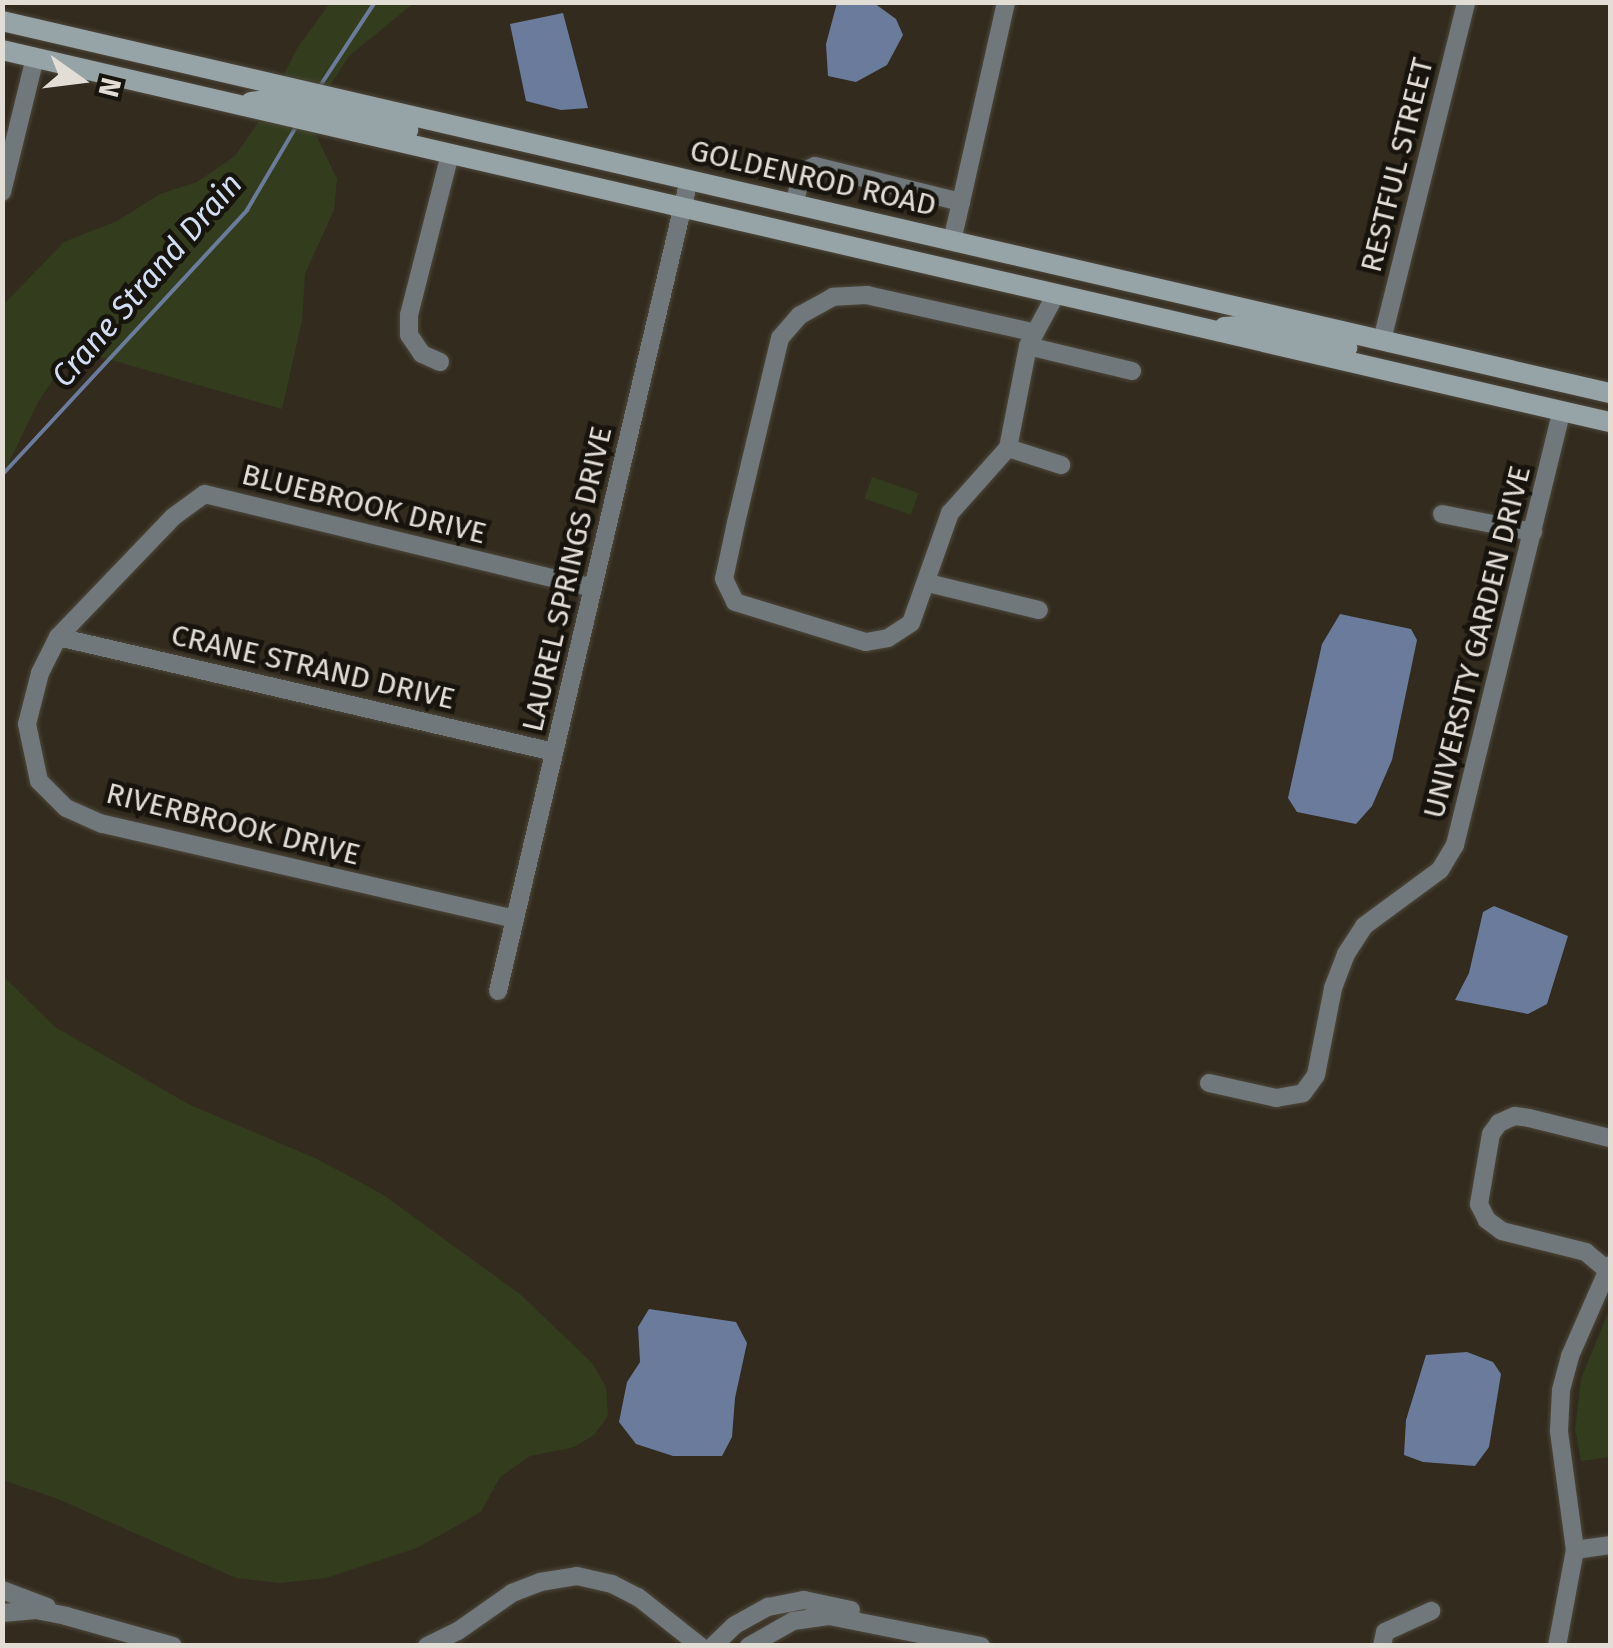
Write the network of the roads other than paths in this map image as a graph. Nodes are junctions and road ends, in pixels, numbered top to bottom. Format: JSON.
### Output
{"nodes":[{"id":1,"x":1006,"y":2,"type":"edge"},
{"id":2,"x":1466,"y":2,"type":"edge"},
{"id":3,"x":2,"y":21,"type":"edge"},
{"id":4,"x":2,"y":35,"type":"edge"},
{"id":5,"x":62,"y":35,"type":"junction"},
{"id":6,"x":2,"y":50,"type":"edge"},
{"id":7,"x":35,"y":58,"type":"junction"},
{"id":8,"x":286,"y":101,"type":"junction"},
{"id":9,"x":352,"y":116,"type":"junction"},
{"id":10,"x":450,"y":154,"type":"junction"},
{"id":11,"x":642,"y":169,"type":"junction"},
{"id":12,"x":689,"y":180,"type":"junction"},
{"id":13,"x":2,"y":192,"type":"edge"},
{"id":14,"x":961,"y":202,"type":"junction"},
{"id":15,"x":794,"y":204,"type":"junction"},
{"id":16,"x":683,"y":207,"type":"junction"},
{"id":17,"x":952,"y":241,"type":"junction"},
{"id":18,"x":1056,"y":294,"type":"junction"},
{"id":19,"x":1229,"y":306,"type":"junction"},
{"id":20,"x":1202,"y":329,"type":"junction"},
{"id":21,"x":1030,"y":339,"type":"junction"},
{"id":22,"x":1382,"y":340,"type":"junction"},
{"id":23,"x":440,"y":362,"type":"dead end"},
{"id":24,"x":1132,"y":370,"type":"dead end"},
{"id":25,"x":1610,"y":393,"type":"edge"},
{"id":26,"x":1610,"y":408,"type":"edge"},
{"id":27,"x":1562,"y":412,"type":"junction"},
{"id":28,"x":1610,"y":422,"type":"edge"},
{"id":29,"x":1008,"y":448,"type":"junction"},
{"id":30,"x":1061,"y":465,"type":"dead end"},
{"id":31,"x":1442,"y":514,"type":"dead end"},
{"id":32,"x":1532,"y":532,"type":"junction"},
{"id":33,"x":928,"y":584,"type":"junction"},
{"id":34,"x":593,"y":588,"type":"junction"},
{"id":35,"x":1038,"y":610,"type":"dead end"},
{"id":36,"x":58,"y":637,"type":"junction"},
{"id":37,"x":554,"y":752,"type":"junction"},
{"id":38,"x":515,"y":918,"type":"junction"},
{"id":39,"x":498,"y":990,"type":"dead end"},
{"id":40,"x":1209,"y":1083,"type":"dead end"},
{"id":41,"x":1610,"y":1138,"type":"edge"},
{"id":42,"x":1608,"y":1267,"type":"edge"},
{"id":43,"x":1610,"y":1545,"type":"edge"},
{"id":44,"x":1575,"y":1550,"type":"junction"},
{"id":45,"x":2,"y":1590,"type":"edge"},
{"id":46,"x":1431,"y":1611,"type":"dead end"},
{"id":47,"x":2,"y":1614,"type":"edge"},
{"id":48,"x":66,"y":1616,"type":"junction"},
{"id":49,"x":878,"y":1623,"type":"junction"},
{"id":50,"x":970,"y":1644,"type":"edge"},
{"id":51,"x":173,"y":1646,"type":"edge"},
{"id":52,"x":427,"y":1646,"type":"edge"},
{"id":53,"x":700,"y":1646,"type":"edge"},
{"id":54,"x":713,"y":1646,"type":"edge"},
{"id":55,"x":750,"y":1646,"type":"edge"},
{"id":56,"x":1382,"y":1646,"type":"edge"},
{"id":57,"x":1557,"y":1646,"type":"edge"}],
"edges":[{"from":1,"to":14,"type":"street"},
{"from":2,"to":22,"type":"street","name":"RESTFUL STREET"},
{"from":3,"to":5,"type":"main road","name":"GOLDENROD ROAD"},
{"from":4,"to":5,"type":"main road"},
{"from":5,"to":8,"type":"main road","name":"GOLDENROD ROAD"},
{"from":6,"to":7,"type":"main road","name":"GOLDENROD ROAD"},
{"from":7,"to":8,"type":"main road","name":"GOLDENROD ROAD"},
{"from":7,"to":13,"type":"street"},
{"from":8,"to":9,"type":"main road","name":"GOLDENROD ROAD"},
{"from":8,"to":9,"type":"main road","name":"GOLDENROD ROAD"},
{"from":9,"to":10,"type":"main road","name":"GOLDENROD ROAD"},
{"from":9,"to":11,"type":"main road","name":"GOLDENROD ROAD"},
{"from":10,"to":11,"type":"main road"},
{"from":10,"to":16,"type":"main road","name":"GOLDENROD ROAD"},
{"from":10,"to":23,"type":"street"},
{"from":11,"to":12,"type":"main road","name":"GOLDENROD ROAD"},
{"from":12,"to":15,"type":"main road","name":"GOLDENROD ROAD"},
{"from":12,"to":16,"type":"street","name":"LAUREL SPRINGS DRIVE"},
{"from":14,"to":15,"type":"street"},
{"from":14,"to":17,"type":"street"},
{"from":15,"to":17,"type":"main road","name":"GOLDENROD ROAD"},
{"from":16,"to":18,"type":"main road","name":"GOLDENROD ROAD"},
{"from":16,"to":34,"type":"street","name":"LAUREL SPRINGS DRIVE"},
{"from":17,"to":19,"type":"main road","name":"GOLDENROD ROAD"},
{"from":18,"to":19,"type":"main road"},
{"from":18,"to":20,"type":"main road","name":"GOLDENROD ROAD"},
{"from":18,"to":21,"type":"street"},
{"from":19,"to":22,"type":"main road","name":"GOLDENROD ROAD"},
{"from":20,"to":22,"type":"main road"},
{"from":20,"to":27,"type":"main road","name":"GOLDENROD ROAD"},
{"from":21,"to":24,"type":"street"},
{"from":21,"to":29,"type":"street"},
{"from":21,"to":33,"type":"street"},
{"from":22,"to":25,"type":"main road","name":"GOLDENROD ROAD"},
{"from":26,"to":27,"type":"main road"},
{"from":27,"to":28,"type":"main road","name":"GOLDENROD ROAD"},
{"from":27,"to":32,"type":"street","name":"UNIVERSITY GARDEN DRIVE"},
{"from":29,"to":30,"type":"street"},
{"from":29,"to":33,"type":"street"},
{"from":31,"to":32,"type":"street"},
{"from":32,"to":40,"type":"street","name":"UNIVERSITY GARDEN DRIVE"},
{"from":33,"to":35,"type":"street"},
{"from":34,"to":36,"type":"street","name":"BLUEBROOK DRIVE"},
{"from":34,"to":37,"type":"street","name":"LAUREL SPRINGS DRIVE"},
{"from":36,"to":37,"type":"street","name":"CRANE STRAND DRIVE"},
{"from":36,"to":38,"type":"street","name":"RIVERBROOK DRIVE"},
{"from":37,"to":38,"type":"street","name":"LAUREL SPRINGS DRIVE"},
{"from":38,"to":39,"type":"street","name":"LAUREL SPRINGS DRIVE"},
{"from":41,"to":42,"type":"street"},
{"from":42,"to":44,"type":"street"},
{"from":43,"to":44,"type":"street"},
{"from":44,"to":57,"type":"street"},
{"from":45,"to":48,"type":"street"},
{"from":46,"to":56,"type":"street"},
{"from":47,"to":48,"type":"street"},
{"from":48,"to":51,"type":"street"},
{"from":49,"to":50,"type":"street"},
{"from":49,"to":54,"type":"street"},
{"from":49,"to":55,"type":"street"},
{"from":52,"to":53,"type":"street"}]}
